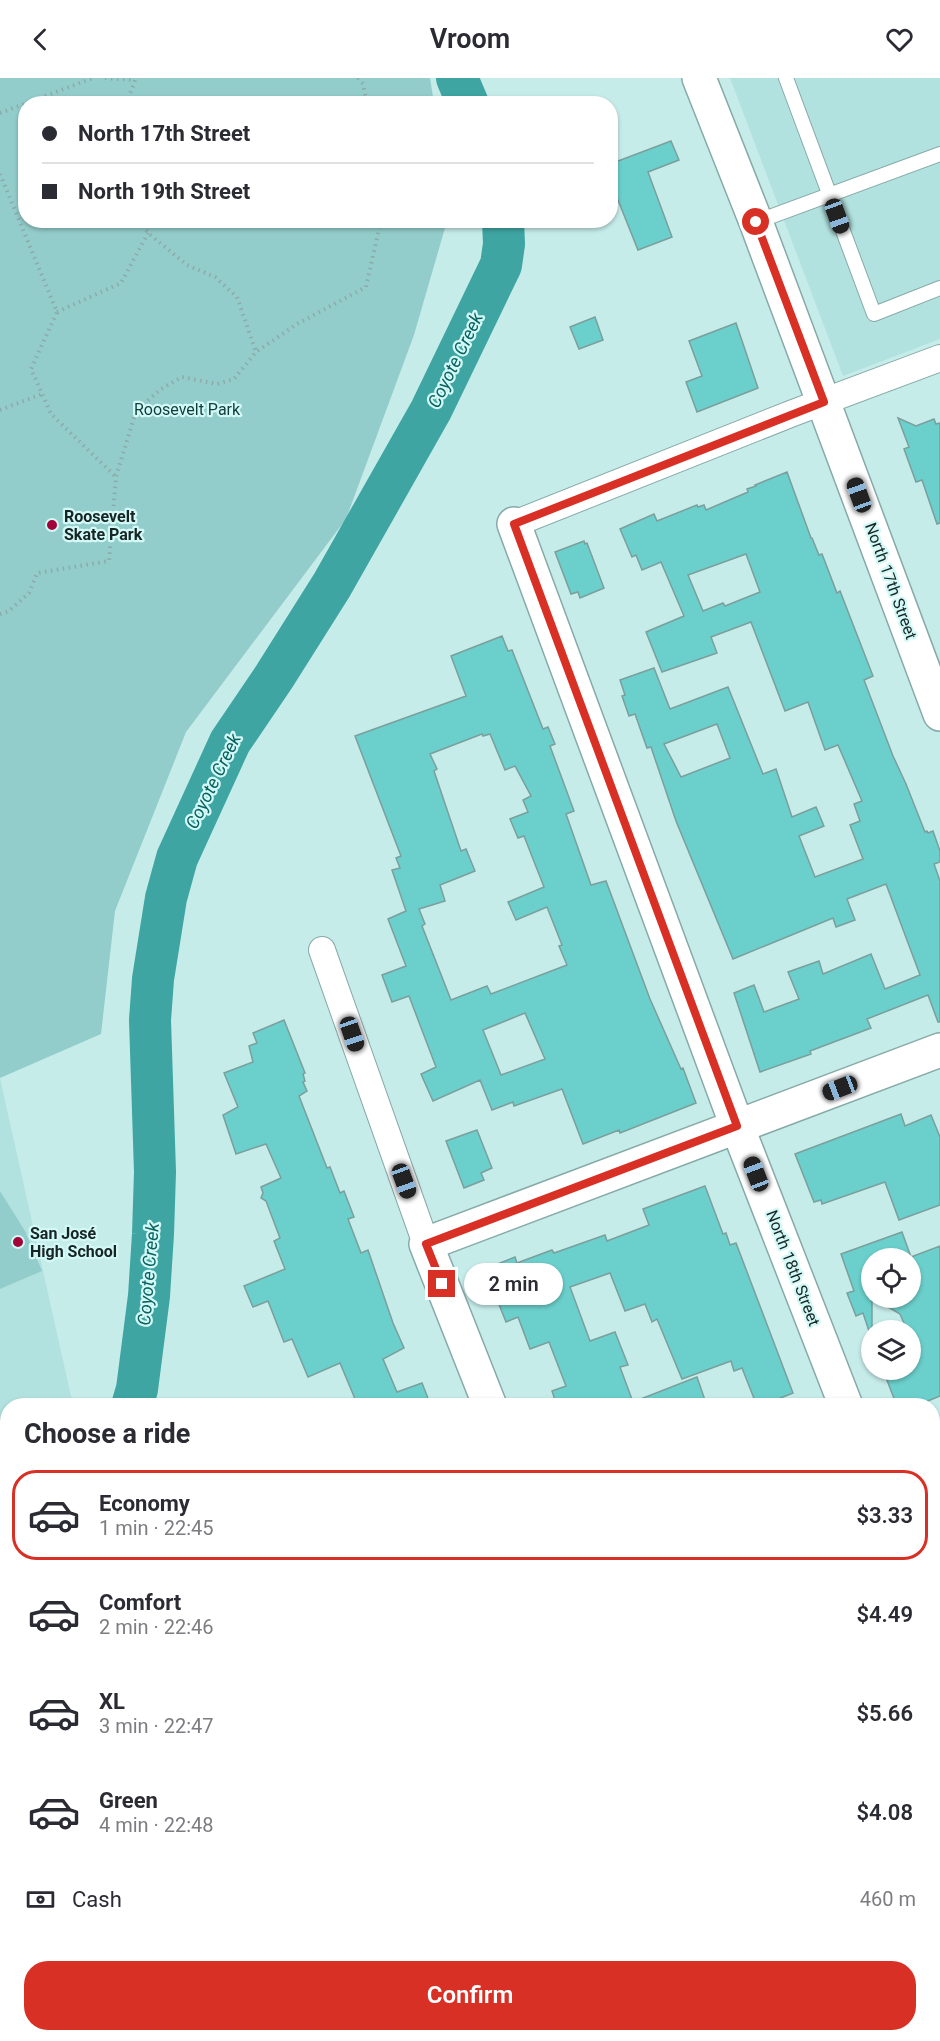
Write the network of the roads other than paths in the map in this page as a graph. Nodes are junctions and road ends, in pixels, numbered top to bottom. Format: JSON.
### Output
{"nodes":[{"id":1,"x":699,"y":78,"type":"edge"},
{"id":2,"x":786,"y":78,"type":"edge"},
{"id":3,"x":940,"y":154,"type":"edge"},
{"id":4,"x":830,"y":196,"type":"junction"},
{"id":5,"x":756,"y":222,"type":"junction"},
{"id":6,"x":940,"y":288,"type":"edge"},
{"id":7,"x":940,"y":358,"type":"edge"},
{"id":8,"x":824,"y":402,"type":"junction"},
{"id":9,"x":514,"y":524,"type":"joint"},
{"id":10,"x":940,"y":714,"type":"edge"},
{"id":11,"x":322,"y":950,"type":"dead end"},
{"id":12,"x":940,"y":1050,"type":"edge"},
{"id":13,"x":737,"y":1126,"type":"junction"},
{"id":14,"x":426,"y":1244,"type":"junction"},
{"id":15,"x":487,"y":1398,"type":"edge"},
{"id":16,"x":843,"y":1398,"type":"edge"}],
"edges":[{"from":1,"to":5,"type":"street","name":"North 17th Street"},
{"from":2,"to":4,"type":"lane"},
{"from":3,"to":4,"type":"lane"},
{"from":4,"to":5,"type":"lane"},
{"from":4,"to":6,"type":"lane"},
{"from":5,"to":8,"type":"street","name":"North 17th Street"},
{"from":7,"to":8,"type":"street"},
{"from":8,"to":9,"type":"street"},
{"from":8,"to":10,"type":"street","name":"North 17th Street"},
{"from":9,"to":13,"type":"street","name":"North 18th Street"},
{"from":11,"to":14,"type":"street"},
{"from":12,"to":13,"type":"street"},
{"from":13,"to":14,"type":"street"},
{"from":13,"to":16,"type":"street","name":"North 18th Street"},
{"from":14,"to":15,"type":"street"}]}
